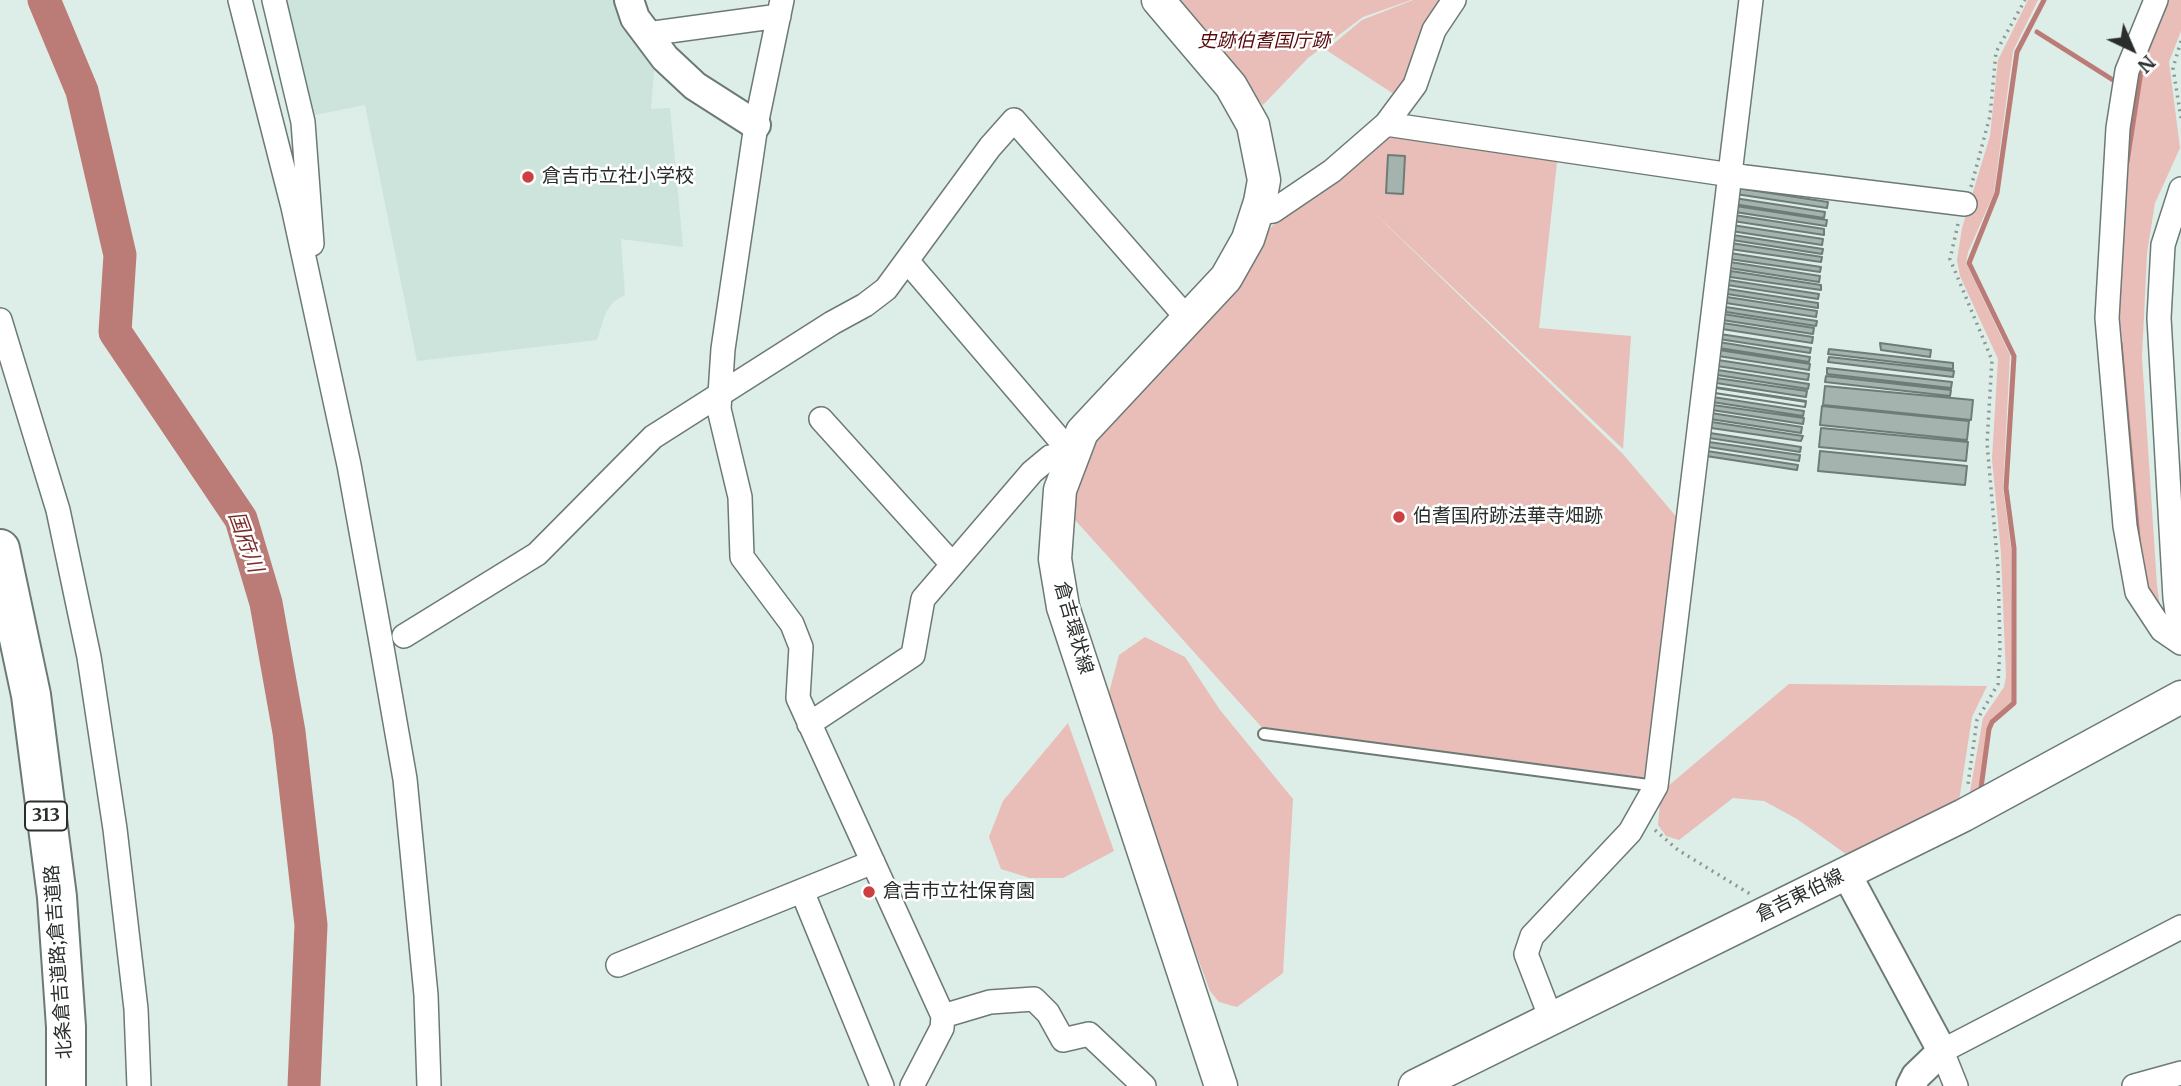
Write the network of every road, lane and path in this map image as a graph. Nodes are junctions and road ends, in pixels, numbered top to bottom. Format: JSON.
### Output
{"nodes":[{"id":1,"x":240,"y":0,"type":"edge"},
{"id":2,"x":274,"y":0,"type":"edge"},
{"id":3,"x":629,"y":0,"type":"edge"},
{"id":4,"x":1158,"y":0,"type":"edge"},
{"id":5,"x":1454,"y":0,"type":"edge"},
{"id":6,"x":1751,"y":0,"type":"edge"},
{"id":7,"x":2025,"y":0,"type":"edge"},
{"id":8,"x":2156,"y":0,"type":"edge"},
{"id":9,"x":781,"y":8,"type":"edge"},
{"id":10,"x":647,"y":34,"type":"junction"},
{"id":11,"x":2181,"y":41,"type":"edge"},
{"id":12,"x":2181,"y":118,"type":"edge"},
{"id":13,"x":1386,"y":124,"type":"junction"},
{"id":14,"x":756,"y":125,"type":"junction"},
{"id":15,"x":1728,"y":173,"type":"junction"},
{"id":16,"x":2181,"y":189,"type":"edge"},
{"id":17,"x":1965,"y":204,"type":"junction"},
{"id":18,"x":1256,"y":213,"type":"junction"},
{"id":19,"x":908,"y":262,"type":"junction"},
{"id":20,"x":306,"y":271,"type":"junction"},
{"id":21,"x":1180,"y":310,"type":"dead end"},
{"id":22,"x":0,"y":320,"type":"edge"},
{"id":23,"x":720,"y":397,"type":"junction"},
{"id":24,"x":821,"y":419,"type":"dead end"},
{"id":25,"x":1072,"y":454,"type":"junction"},
{"id":26,"x":0,"y":549,"type":"edge"},
{"id":27,"x":952,"y":564,"type":"junction"},
{"id":28,"x":0,"y":632,"type":"edge"},
{"id":29,"x":404,"y":636,"type":"dead end"},
{"id":30,"x":2181,"y":642,"type":"edge"},
{"id":31,"x":2180,"y":701,"type":"edge"},
{"id":32,"x":809,"y":724,"type":"junction"},
{"id":33,"x":1264,"y":734,"type":"dead end"},
{"id":34,"x":1656,"y":786,"type":"junction"},
{"id":35,"x":1964,"y":815,"type":"junction"},
{"id":36,"x":873,"y":862,"type":"junction"},
{"id":37,"x":1846,"y":873,"type":"junction"},
{"id":38,"x":802,"y":891,"type":"junction"},
{"id":39,"x":1761,"y":915,"type":"junction"},
{"id":40,"x":2181,"y":927,"type":"edge"},
{"id":41,"x":618,"y":965,"type":"dead end"},
{"id":42,"x":943,"y":1016,"type":"junction"},
{"id":43,"x":1552,"y":1021,"type":"junction"},
{"id":44,"x":1942,"y":1051,"type":"junction"},
{"id":45,"x":2181,"y":1073,"type":"edge"},
{"id":46,"x":1219,"y":1085,"type":"edge"},
{"id":47,"x":49,"y":1086,"type":"edge"},
{"id":48,"x":66,"y":1086,"type":"edge"},
{"id":49,"x":139,"y":1086,"type":"edge"},
{"id":50,"x":429,"y":1086,"type":"edge"},
{"id":51,"x":882,"y":1086,"type":"edge"},
{"id":52,"x":912,"y":1086,"type":"edge"},
{"id":53,"x":1144,"y":1086,"type":"edge"},
{"id":54,"x":1415,"y":1086,"type":"edge"},
{"id":55,"x":1911,"y":1086,"type":"edge"},
{"id":56,"x":1956,"y":1086,"type":"edge"},
{"id":57,"x":2134,"y":1086,"type":"edge"}],
"edges":[{"from":1,"to":20,"type":"street"},
{"from":2,"to":20,"type":"street"},
{"from":3,"to":10,"type":"street"},
{"from":4,"to":18,"type":"main road","name":"倉吉環状線"},
{"from":5,"to":13,"type":"street"},
{"from":6,"to":15,"type":"street"},
{"from":7,"to":17,"type":"path"},
{"from":8,"to":30,"type":"street"},
{"from":9,"to":10,"type":"street"},
{"from":9,"to":14,"type":"street"},
{"from":10,"to":14,"type":"street"},
{"from":11,"to":12,"type":"path"},
{"from":13,"to":15,"type":"street"},
{"from":13,"to":18,"type":"street"},
{"from":14,"to":23,"type":"street"},
{"from":15,"to":17,"type":"street"},
{"from":15,"to":34,"type":"street"},
{"from":16,"to":30,"type":"street"},
{"from":17,"to":35,"type":"path"},
{"from":18,"to":25,"type":"main road","name":"倉吉環状線"},
{"from":19,"to":21,"type":"street"},
{"from":19,"to":23,"type":"street"},
{"from":19,"to":25,"type":"street"},
{"from":20,"to":50,"type":"street"},
{"from":22,"to":49,"type":"street"},
{"from":23,"to":29,"type":"street"},
{"from":23,"to":32,"type":"street"},
{"from":24,"to":27,"type":"street"},
{"from":25,"to":27,"type":"street"},
{"from":25,"to":46,"type":"main road","name":"倉吉環状線"},
{"from":26,"to":48,"type":"highway","name":"北条倉吉道路;倉吉道路","number":"313"},
{"from":27,"to":32,"type":"street"},
{"from":28,"to":47,"type":"highway","name":"北条倉吉道路;倉吉道路","number":"313"},
{"from":31,"to":35,"type":"main road","name":"倉吉東伯線"},
{"from":32,"to":36,"type":"street"},
{"from":33,"to":34,"type":"lane"},
{"from":34,"to":39,"type":"path"},
{"from":34,"to":43,"type":"street"},
{"from":35,"to":37,"type":"main road","name":"倉吉東伯線"},
{"from":36,"to":38,"type":"street"},
{"from":36,"to":42,"type":"street"},
{"from":37,"to":39,"type":"main road","name":"倉吉東伯線"},
{"from":37,"to":44,"type":"street"},
{"from":38,"to":41,"type":"street"},
{"from":38,"to":51,"type":"street"},
{"from":39,"to":43,"type":"main road","name":"倉吉東伯線"},
{"from":40,"to":44,"type":"street"},
{"from":42,"to":52,"type":"street"},
{"from":42,"to":53,"type":"street"},
{"from":43,"to":54,"type":"main road","name":"倉吉東伯線"},
{"from":44,"to":55,"type":"street"},
{"from":44,"to":56,"type":"street"},
{"from":45,"to":57,"type":"street"}]}
